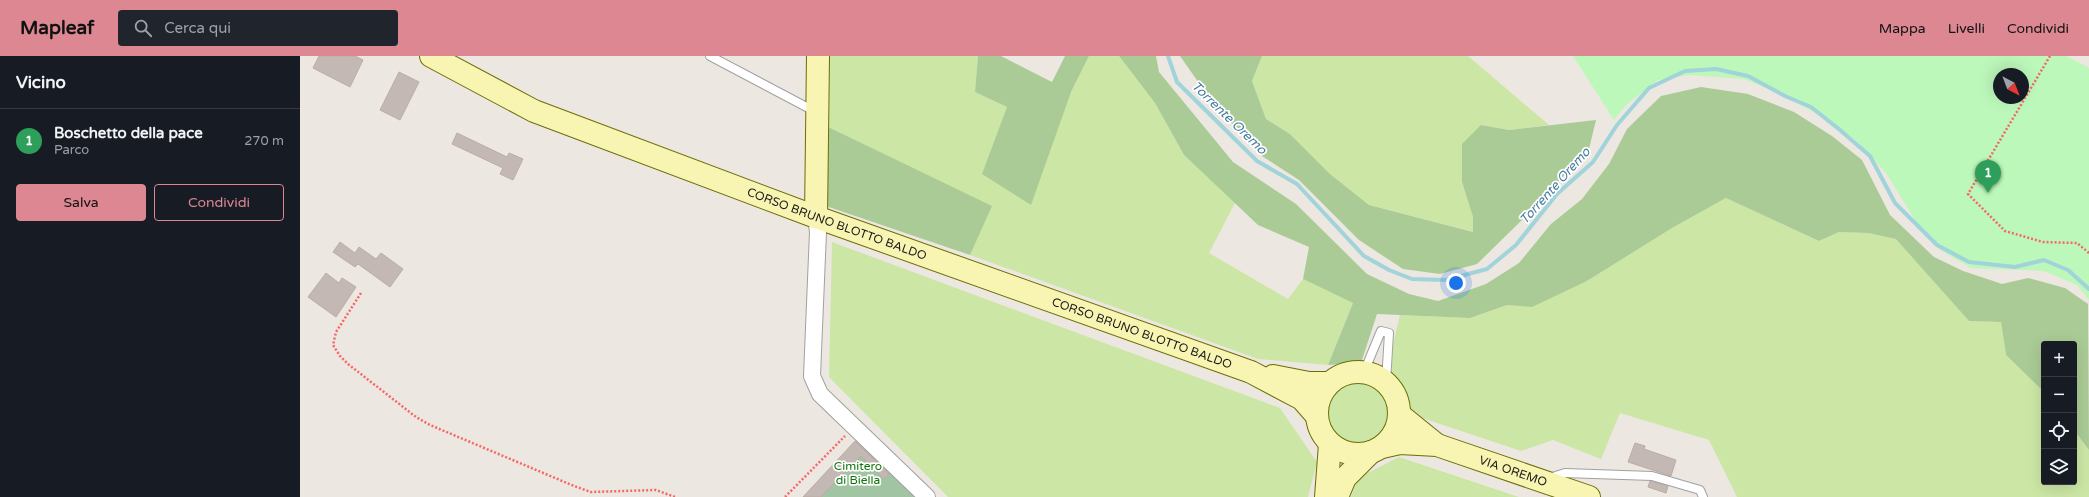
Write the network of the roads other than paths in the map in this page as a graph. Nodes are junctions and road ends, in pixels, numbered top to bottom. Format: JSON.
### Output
{"nodes":[{"id":1,"x":431,"y":56,"type":"edge"},
{"id":2,"x":710,"y":56,"type":"edge"},
{"id":3,"x":818,"y":56,"type":"edge"},
{"id":4,"x":816,"y":112,"type":"junction"},
{"id":5,"x":816,"y":217,"type":"junction"},
{"id":6,"x":1251,"y":372,"type":"junction"},
{"id":7,"x":1364,"y":372,"type":"junction"},
{"id":8,"x":1386,"y":382,"type":"junction"},
{"id":9,"x":1329,"y":383,"type":"junction"},
{"id":10,"x":1400,"y":415,"type":"junction"},
{"id":11,"x":1316,"y":416,"type":"junction"},
{"id":12,"x":1330,"y":444,"type":"junction"},
{"id":13,"x":1437,"y":445,"type":"junction"},
{"id":14,"x":1377,"y":449,"type":"junction"},
{"id":15,"x":1541,"y":480,"type":"junction"},
{"id":16,"x":927,"y":497,"type":"edge"},
{"id":17,"x":1326,"y":497,"type":"edge"},
{"id":18,"x":1338,"y":497,"type":"edge"},
{"id":19,"x":1589,"y":497,"type":"edge"},
{"id":20,"x":1703,"y":497,"type":"edge"}],
"edges":[{"from":1,"to":5,"type":"main road","name":"CORSO BRUNO BLOTTO BALDO"},
{"from":2,"to":4,"type":"lane"},
{"from":3,"to":4,"type":"main road"},
{"from":4,"to":5,"type":"main road"},
{"from":5,"to":6,"type":"main road","name":"CORSO BRUNO BLOTTO BALDO"},
{"from":5,"to":16,"type":"street"},
{"from":6,"to":9,"type":"main road","name":"CORSO BRUNO BLOTTO BALDO"},
{"from":6,"to":11,"type":"main road","name":"CORSO BRUNO BLOTTO BALDO"},
{"from":7,"to":8,"type":"main road"},
{"from":7,"to":8,"type":"lane"},
{"from":7,"to":9,"type":"main road"},
{"from":8,"to":10,"type":"main road"},
{"from":9,"to":11,"type":"main road"},
{"from":10,"to":13,"type":"main road","name":"VIA OREMO"},
{"from":10,"to":14,"type":"main road"},
{"from":11,"to":12,"type":"main road"},
{"from":12,"to":14,"type":"main road"},
{"from":12,"to":17,"type":"main road"},
{"from":13,"to":14,"type":"main road","name":"VIA OREMO"},
{"from":13,"to":15,"type":"main road","name":"VIA OREMO"},
{"from":14,"to":18,"type":"main road"},
{"from":15,"to":19,"type":"main road","name":"VIA OREMO"},
{"from":15,"to":20,"type":"lane"}]}
